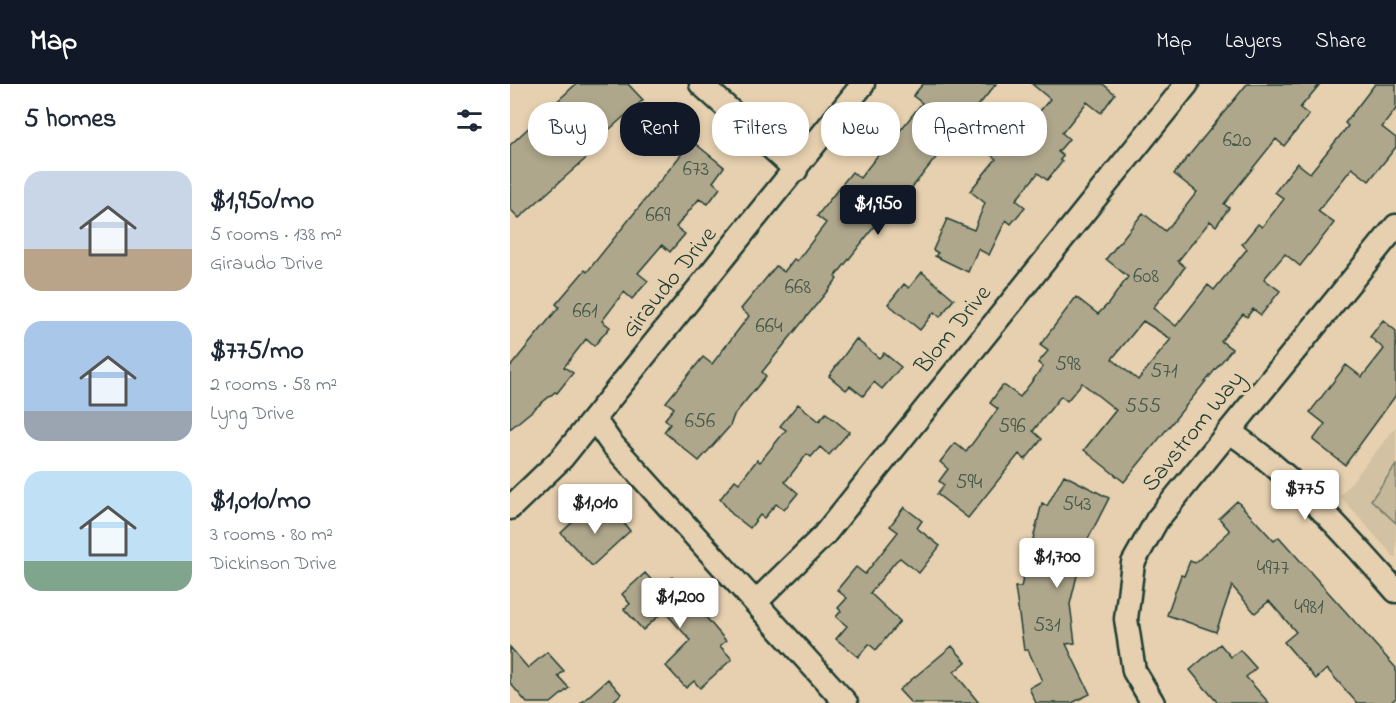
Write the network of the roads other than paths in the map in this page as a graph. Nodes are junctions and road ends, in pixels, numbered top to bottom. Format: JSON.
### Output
{"nodes":[{"id":1,"x":701,"y":84,"type":"edge"},
{"id":2,"x":863,"y":84,"type":"edge"},
{"id":3,"x":1187,"y":84,"type":"edge"},
{"id":4,"x":796,"y":170,"type":"junction"},
{"id":5,"x":1396,"y":226,"type":"edge"},
{"id":6,"x":594,"y":419,"type":"junction"},
{"id":7,"x":1230,"y":432,"type":"junction"},
{"id":8,"x":510,"y":508,"type":"edge"},
{"id":9,"x":1396,"y":591,"type":"edge"},
{"id":10,"x":756,"y":602,"type":"junction"},
{"id":11,"x":846,"y":703,"type":"edge"},
{"id":12,"x":1153,"y":703,"type":"edge"}],
"edges":[{"from":1,"to":4,"type":"street"},
{"from":2,"to":4,"type":"street","name":"Giraudo Drive"},
{"from":3,"to":10,"type":"street","name":"Blom Drive"},
{"from":4,"to":6,"type":"street","name":"Giraudo Drive"},
{"from":5,"to":7,"type":"street","name":"Savstrom Way"},
{"from":6,"to":8,"type":"street","name":"Giraudo Drive"},
{"from":6,"to":10,"type":"street"},
{"from":7,"to":9,"type":"street"},
{"from":7,"to":12,"type":"street","name":"Savstrom Way"},
{"from":10,"to":11,"type":"street"}]}
